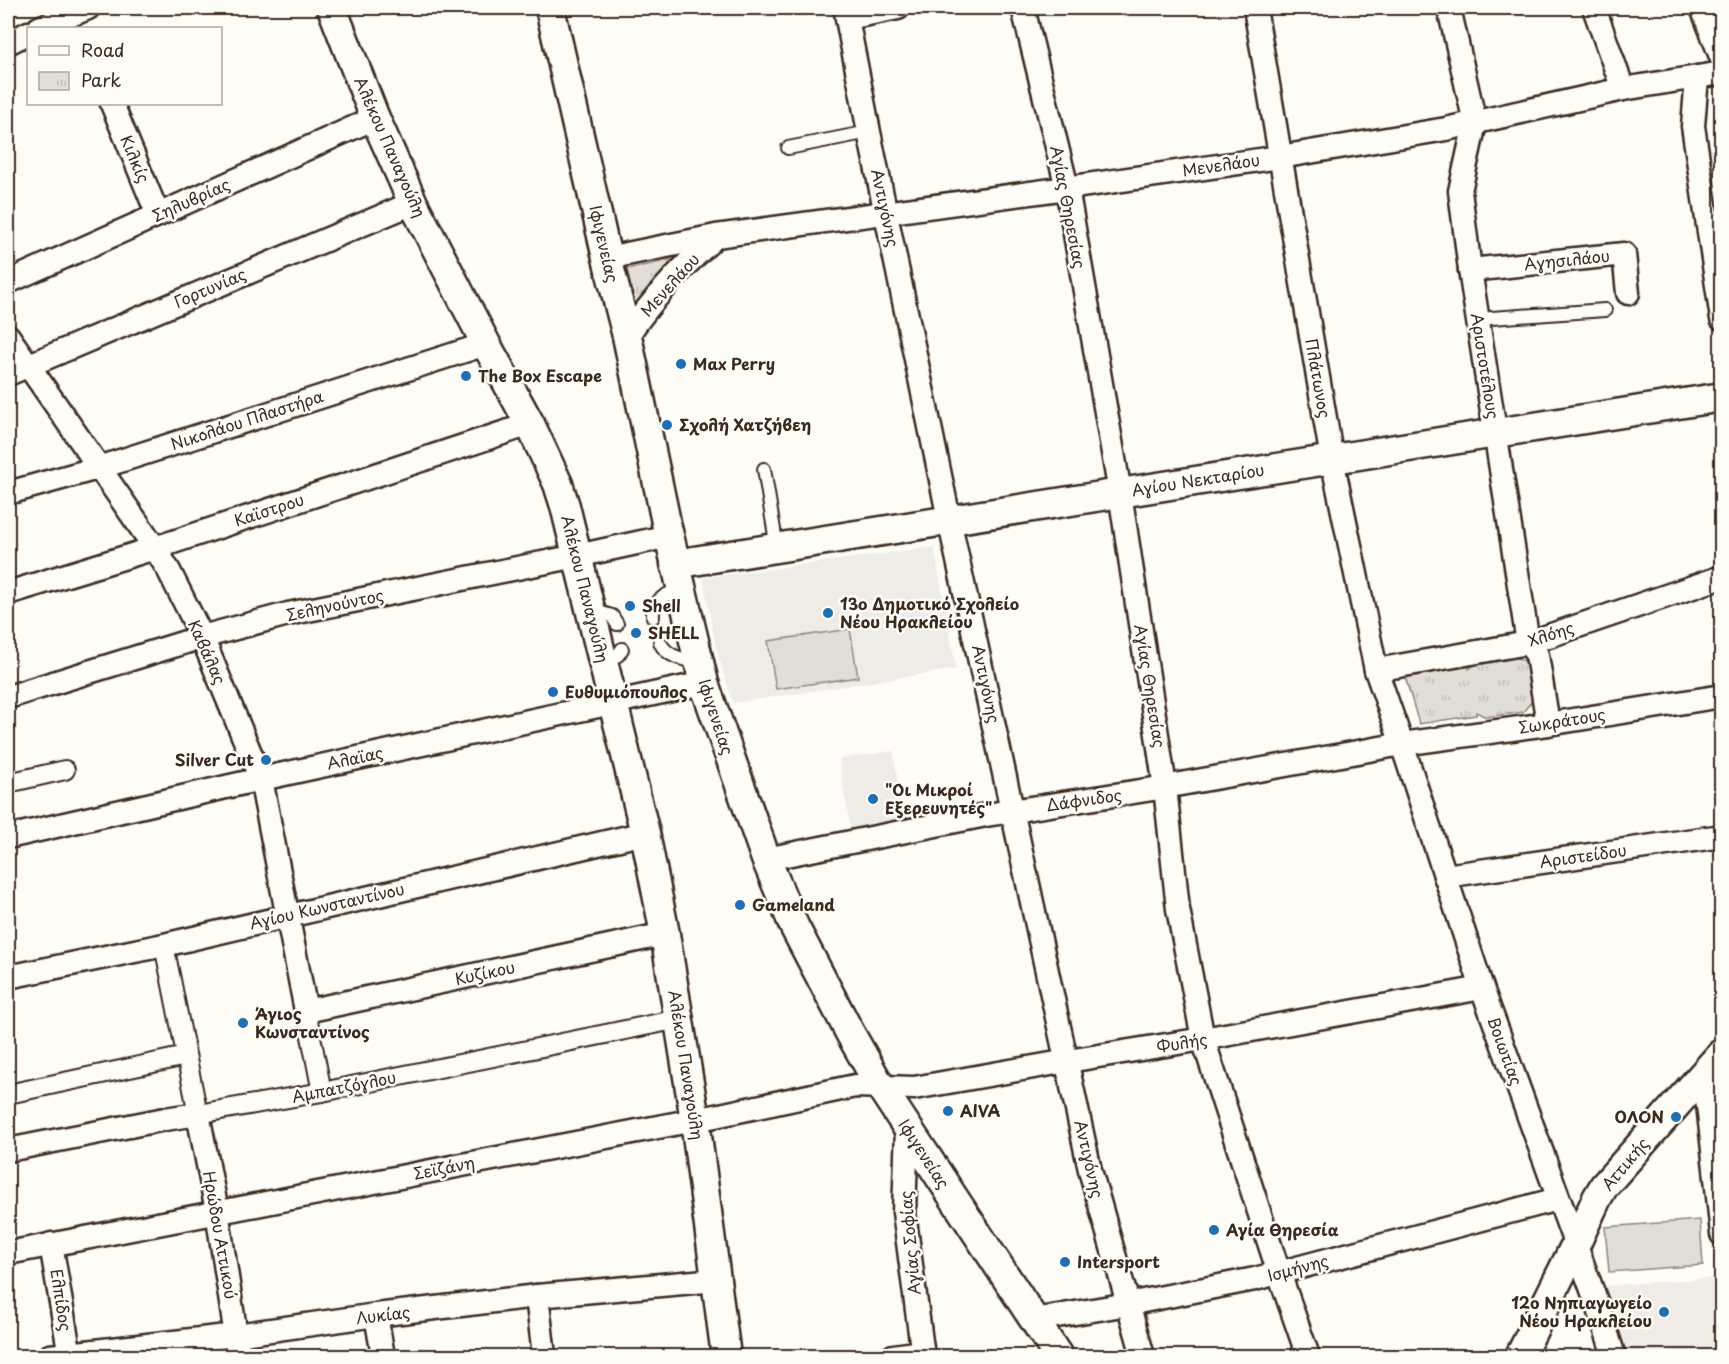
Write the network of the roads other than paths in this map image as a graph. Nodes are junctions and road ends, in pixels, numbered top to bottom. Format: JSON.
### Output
{"nodes":[{"id":1,"x":332,"y":8,"type":"edge"},
{"id":2,"x":550,"y":8,"type":"edge"},
{"id":3,"x":898,"y":8,"type":"edge"},
{"id":4,"x":1023,"y":8,"type":"edge"},
{"id":5,"x":1255,"y":8,"type":"edge"},
{"id":6,"x":1449,"y":8,"type":"edge"},
{"id":7,"x":1594,"y":8,"type":"edge"},
{"id":8,"x":1702,"y":8,"type":"edge"},
{"id":9,"x":846,"y":13,"type":"edge"},
{"id":10,"x":79,"y":14,"type":"edge"},
{"id":11,"x":42,"y":27,"type":"edge"},
{"id":12,"x":27,"y":34,"type":"edge"},
{"id":13,"x":8,"y":43,"type":"edge"},
{"id":14,"x":1722,"y":59,"type":"edge"},
{"id":15,"x":1722,"y":73,"type":"edge"},
{"id":16,"x":1697,"y":77,"type":"junction"},
{"id":17,"x":1623,"y":89,"type":"junction"},
{"id":18,"x":112,"y":105,"type":"edge"},
{"id":19,"x":375,"y":118,"type":"junction"},
{"id":20,"x":1475,"y":123,"type":"junction"},
{"id":21,"x":869,"y":132,"type":"junction"},
{"id":22,"x":788,"y":148,"type":"dead end"},
{"id":23,"x":1280,"y":157,"type":"junction"},
{"id":24,"x":1712,"y":179,"type":"edge"},
{"id":25,"x":1067,"y":188,"type":"junction"},
{"id":26,"x":413,"y":203,"type":"junction"},
{"id":27,"x":886,"y":212,"type":"junction"},
{"id":28,"x":158,"y":215,"type":"junction"},
{"id":29,"x":716,"y":236,"type":"junction"},
{"id":30,"x":607,"y":258,"type":"junction"},
{"id":31,"x":1470,"y":270,"type":"junction"},
{"id":32,"x":8,"y":282,"type":"edge"},
{"id":33,"x":1628,"y":293,"type":"dead end"},
{"id":34,"x":1721,"y":306,"type":"edge"},
{"id":35,"x":1605,"y":310,"type":"dead end"},
{"id":36,"x":1478,"y":319,"type":"junction"},
{"id":37,"x":8,"y":336,"type":"edge"},
{"id":38,"x":627,"y":336,"type":"junction"},
{"id":39,"x":486,"y":344,"type":"junction"},
{"id":40,"x":17,"y":370,"type":"edge"},
{"id":41,"x":1722,"y":397,"type":"edge"},
{"id":42,"x":530,"y":424,"type":"junction"},
{"id":43,"x":1495,"y":433,"type":"junction"},
{"id":44,"x":1332,"y":459,"type":"junction"},
{"id":45,"x":98,"y":468,"type":"junction"},
{"id":46,"x":764,"y":469,"type":"dead end"},
{"id":47,"x":8,"y":493,"type":"edge"},
{"id":48,"x":1120,"y":493,"type":"junction"},
{"id":49,"x":949,"y":519,"type":"junction"},
{"id":50,"x":669,"y":536,"type":"junction"},
{"id":51,"x":155,"y":548,"type":"junction"},
{"id":52,"x":777,"y":548,"type":"junction"},
{"id":53,"x":577,"y":556,"type":"junction"},
{"id":54,"x":678,"y":576,"type":"junction"},
{"id":55,"x":1722,"y":577,"type":"edge"},
{"id":56,"x":8,"y":593,"type":"edge"},
{"id":57,"x":590,"y":609,"type":"junction"},
{"id":58,"x":653,"y":617,"type":"dead end"},
{"id":59,"x":616,"y":624,"type":"dead end"},
{"id":60,"x":202,"y":637,"type":"junction"},
{"id":61,"x":660,"y":642,"type":"dead end"},
{"id":62,"x":1527,"y":643,"type":"junction"},
{"id":63,"x":1376,"y":670,"type":"junction"},
{"id":64,"x":701,"y":673,"type":"junction"},
{"id":65,"x":1722,"y":696,"type":"edge"},
{"id":66,"x":8,"y":697,"type":"edge"},
{"id":67,"x":613,"y":702,"type":"junction"},
{"id":68,"x":1548,"y":724,"type":"junction"},
{"id":69,"x":1402,"y":744,"type":"junction"},
{"id":70,"x":65,"y":770,"type":"dead end"},
{"id":71,"x":261,"y":779,"type":"junction"},
{"id":72,"x":8,"y":783,"type":"edge"},
{"id":73,"x":1165,"y":787,"type":"junction"},
{"id":74,"x":1013,"y":810,"type":"junction"},
{"id":75,"x":645,"y":833,"type":"junction"},
{"id":76,"x":1722,"y":836,"type":"edge"},
{"id":77,"x":8,"y":837,"type":"edge"},
{"id":78,"x":766,"y":860,"type":"junction"},
{"id":79,"x":1445,"y":876,"type":"junction"},
{"id":80,"x":288,"y":915,"type":"junction"},
{"id":81,"x":665,"y":934,"type":"junction"},
{"id":82,"x":164,"y":945,"type":"junction"},
{"id":83,"x":8,"y":977,"type":"edge"},
{"id":84,"x":1482,"y":988,"type":"junction"},
{"id":85,"x":306,"y":1011,"type":"junction"},
{"id":86,"x":679,"y":1019,"type":"junction"},
{"id":87,"x":1203,"y":1039,"type":"junction"},
{"id":88,"x":1722,"y":1053,"type":"edge"},
{"id":89,"x":186,"y":1056,"type":"junction"},
{"id":90,"x":1068,"y":1060,"type":"junction"},
{"id":91,"x":1703,"y":1074,"type":"junction"},
{"id":92,"x":880,"y":1086,"type":"junction"},
{"id":93,"x":322,"y":1092,"type":"junction"},
{"id":94,"x":8,"y":1094,"type":"edge"},
{"id":95,"x":198,"y":1114,"type":"junction"},
{"id":96,"x":695,"y":1120,"type":"junction"},
{"id":97,"x":907,"y":1130,"type":"junction"},
{"id":98,"x":8,"y":1150,"type":"edge"},
{"id":99,"x":1558,"y":1199,"type":"junction"},
{"id":100,"x":217,"y":1211,"type":"junction"},
{"id":101,"x":1722,"y":1234,"type":"edge"},
{"id":102,"x":51,"y":1244,"type":"junction"},
{"id":103,"x":1575,"y":1246,"type":"junction"},
{"id":104,"x":8,"y":1252,"type":"edge"},
{"id":105,"x":1279,"y":1273,"type":"junction"},
{"id":106,"x":717,"y":1280,"type":"junction"},
{"id":107,"x":537,"y":1296,"type":"junction"},
{"id":108,"x":1128,"y":1304,"type":"junction"},
{"id":109,"x":376,"y":1315,"type":"junction"},
{"id":110,"x":1034,"y":1320,"type":"junction"},
{"id":111,"x":238,"y":1346,"type":"edge"},
{"id":112,"x":923,"y":1354,"type":"edge"},
{"id":113,"x":63,"y":1356,"type":"edge"},
{"id":114,"x":382,"y":1356,"type":"edge"},
{"id":115,"x":544,"y":1356,"type":"edge"},
{"id":116,"x":726,"y":1356,"type":"edge"},
{"id":117,"x":893,"y":1356,"type":"edge"},
{"id":118,"x":1058,"y":1356,"type":"edge"},
{"id":119,"x":1143,"y":1356,"type":"edge"},
{"id":120,"x":1308,"y":1356,"type":"edge"},
{"id":121,"x":1520,"y":1356,"type":"edge"},
{"id":122,"x":1614,"y":1356,"type":"edge"}],
"edges":[{"from":1,"to":19,"type":"street","name":"Αλέκου Παναγούλη"},
{"from":2,"to":30,"type":"street","name":"Ιφιγενείας"},
{"from":3,"to":9,"type":"street"},
{"from":4,"to":25,"type":"street","name":"Αγίας Θηρεσίας"},
{"from":5,"to":23,"type":"street","name":"Πλάτωνος"},
{"from":6,"to":20,"type":"street","name":"Αριστοτέλους"},
{"from":7,"to":17,"type":"street"},
{"from":8,"to":14,"type":"street"},
{"from":9,"to":21,"type":"street","name":"Αντιγόνης"},
{"from":10,"to":11,"type":"street"},
{"from":12,"to":13,"type":"street"},
{"from":15,"to":16,"type":"street","name":"Μενελάου"},
{"from":16,"to":17,"type":"street","name":"Μενελάου"},
{"from":16,"to":24,"type":"street"},
{"from":17,"to":20,"type":"street","name":"Μενελάου"},
{"from":18,"to":28,"type":"street","name":"Κιλκίς"},
{"from":19,"to":26,"type":"street","name":"Αλέκου Παναγούλη"},
{"from":19,"to":28,"type":"street","name":"Σηλυβρίας"},
{"from":20,"to":23,"type":"street","name":"Μενελάου"},
{"from":20,"to":31,"type":"street","name":"Αριστοτέλους"},
{"from":21,"to":22,"type":"lane"},
{"from":21,"to":27,"type":"street","name":"Αντιγόνης"},
{"from":23,"to":25,"type":"street","name":"Μενελάου"},
{"from":23,"to":44,"type":"street","name":"Πλάτωνος"},
{"from":24,"to":34,"type":"street"},
{"from":25,"to":27,"type":"street","name":"Μενελάου"},
{"from":25,"to":48,"type":"street","name":"Αγίας Θηρεσίας"},
{"from":26,"to":39,"type":"street","name":"Αλέκου Παναγούλη"},
{"from":26,"to":40,"type":"street","name":"Γορτυνίας"},
{"from":27,"to":29,"type":"street","name":"Μενελάου"},
{"from":27,"to":49,"type":"street","name":"Αντιγόνης"},
{"from":28,"to":32,"type":"street","name":"Σηλυβρίας"},
{"from":29,"to":30,"type":"street","name":"Μενελάου"},
{"from":29,"to":38,"type":"street","name":"Μενελάου"},
{"from":30,"to":38,"type":"street","name":"Ιφιγενείας"},
{"from":31,"to":33,"type":"street","name":"Αγησιλάου"},
{"from":31,"to":36,"type":"street","name":"Αριστοτέλους"},
{"from":35,"to":36,"type":"lane"},
{"from":36,"to":43,"type":"street","name":"Αριστοτέλους"},
{"from":37,"to":40,"type":"street","name":"Καβάλας"},
{"from":38,"to":50,"type":"street","name":"Ιφιγενείας"},
{"from":39,"to":42,"type":"street","name":"Αλέκου Παναγούλη"},
{"from":39,"to":45,"type":"street","name":"Νικολάου Πλαστήρα"},
{"from":40,"to":45,"type":"street","name":"Καβάλας"},
{"from":41,"to":43,"type":"street","name":"Αγίου Νεκταρίου"},
{"from":42,"to":51,"type":"street","name":"Καϊστρου"},
{"from":42,"to":53,"type":"street","name":"Αλέκου Παναγούλη"},
{"from":43,"to":44,"type":"street","name":"Αγίου Νεκταρίου"},
{"from":43,"to":62,"type":"street","name":"Αριστοτέλους"},
{"from":44,"to":48,"type":"street","name":"Αγίου Νεκταρίου"},
{"from":44,"to":63,"type":"street","name":"Πλάτωνος"},
{"from":45,"to":47,"type":"street","name":"Νικολάου Πλαστήρα"},
{"from":45,"to":51,"type":"street","name":"Καβάλας"},
{"from":46,"to":52,"type":"lane"},
{"from":48,"to":49,"type":"street","name":"Αγίου Νεκταρίου"},
{"from":48,"to":73,"type":"street","name":"Αγίας Θηρεσίας"},
{"from":49,"to":52,"type":"street","name":"Αγίου Νεκταρίου"},
{"from":49,"to":74,"type":"street","name":"Αντιγόνης"},
{"from":50,"to":53,"type":"street","name":"Σεληνούντος"},
{"from":50,"to":54,"type":"street","name":"Ιφιγενείας"},
{"from":51,"to":56,"type":"street","name":"Καϊστρου"},
{"from":51,"to":60,"type":"street","name":"Καβάλας"},
{"from":52,"to":54,"type":"street","name":"Αγίου Νεκταρίου"},
{"from":53,"to":57,"type":"street","name":"Αλέκου Παναγούλη"},
{"from":53,"to":60,"type":"street","name":"Σεληνούντος"},
{"from":54,"to":58,"type":"lane"},
{"from":54,"to":64,"type":"street","name":"Ιφιγενείας"},
{"from":55,"to":62,"type":"street","name":"Χλόης"},
{"from":57,"to":59,"type":"lane"},
{"from":57,"to":67,"type":"street","name":"Αλέκου Παναγούλη"},
{"from":60,"to":66,"type":"street","name":"Σεληνούντος"},
{"from":60,"to":71,"type":"street","name":"Καβάλας"},
{"from":61,"to":64,"type":"lane"},
{"from":62,"to":63,"type":"street","name":"Χλόης"},
{"from":62,"to":68,"type":"street","name":"Αριστοτέλους"},
{"from":63,"to":69,"type":"street","name":"Πλάτωνος"},
{"from":64,"to":67,"type":"street","name":"Αλαϊας"},
{"from":64,"to":78,"type":"street","name":"Ιφιγενείας"},
{"from":65,"to":68,"type":"street","name":"Σωκράτους"},
{"from":67,"to":71,"type":"street","name":"Αλαϊας"},
{"from":67,"to":75,"type":"street","name":"Αλέκου Παναγούλη"},
{"from":68,"to":69,"type":"street","name":"Σωκράτους"},
{"from":69,"to":73,"type":"street","name":"Δάφνιδος"},
{"from":69,"to":79,"type":"street","name":"Βοιωτίας"},
{"from":70,"to":72,"type":"street"},
{"from":71,"to":77,"type":"street","name":"Αλαϊας"},
{"from":71,"to":80,"type":"street","name":"Καβάλας"},
{"from":73,"to":74,"type":"street","name":"Δάφνιδος"},
{"from":73,"to":87,"type":"street","name":"Αγίας Θηρεσίας"},
{"from":74,"to":78,"type":"street","name":"Δάφνιδος"},
{"from":74,"to":90,"type":"street","name":"Αντιγόνης"},
{"from":75,"to":80,"type":"street","name":"Αγίου Κωνσταντίνου"},
{"from":75,"to":81,"type":"street","name":"Αλέκου Παναγούλη"},
{"from":76,"to":79,"type":"street","name":"Αριστείδου"},
{"from":78,"to":92,"type":"street","name":"Ιφιγενείας"},
{"from":79,"to":84,"type":"street","name":"Βοιωτίας"},
{"from":80,"to":82,"type":"street","name":"Αγίου Κωνσταντίνου"},
{"from":80,"to":85,"type":"street","name":"Καβάλας"},
{"from":81,"to":85,"type":"street","name":"Κυζίκου"},
{"from":81,"to":86,"type":"street","name":"Αλέκου Παναγούλη"},
{"from":82,"to":83,"type":"street","name":"Αγίου Κωνσταντίνου"},
{"from":82,"to":89,"type":"street"},
{"from":84,"to":87,"type":"street","name":"Φυλής"},
{"from":84,"to":99,"type":"street","name":"Βοιωτίας"},
{"from":85,"to":93,"type":"street"},
{"from":86,"to":93,"type":"street","name":"Αμπατζόγλου"},
{"from":86,"to":96,"type":"street","name":"Αλέκου Παναγούλη"},
{"from":87,"to":90,"type":"street","name":"Φυλής"},
{"from":87,"to":105,"type":"street","name":"Αγίας Θηρεσίας"},
{"from":88,"to":91,"type":"street","name":"Αττικής"},
{"from":89,"to":94,"type":"street"},
{"from":89,"to":95,"type":"street"},
{"from":90,"to":92,"type":"street","name":"Φυλής"},
{"from":90,"to":108,"type":"street","name":"Αντιγόνης"},
{"from":91,"to":101,"type":"street"},
{"from":91,"to":103,"type":"street","name":"Αττικής"},
{"from":92,"to":96,"type":"street","name":"Σεϊζάνη"},
{"from":92,"to":97,"type":"street","name":"Ιφιγενείας"},
{"from":93,"to":95,"type":"street","name":"Αμπατζόγλου"},
{"from":95,"to":98,"type":"street","name":"Αμπατζόγλου"},
{"from":95,"to":100,"type":"street","name":"Ηρώδου Αττικού"},
{"from":96,"to":100,"type":"street","name":"Σεϊζάνη"},
{"from":96,"to":106,"type":"street","name":"Αλέκου Παναγούλη"},
{"from":97,"to":110,"type":"street","name":"Ιφιγενείας"},
{"from":97,"to":112,"type":"street","name":"Αγίας Σοφίας"},
{"from":99,"to":103,"type":"street","name":"Βοιωτίας"},
{"from":99,"to":105,"type":"street","name":"Ισμήνης"},
{"from":100,"to":102,"type":"street","name":"Σεϊζάνη"},
{"from":100,"to":111,"type":"street","name":"Ηρώδου Αττικού"},
{"from":102,"to":104,"type":"street","name":"Σεϊζάνη"},
{"from":102,"to":113,"type":"street","name":"Ελπίδος"},
{"from":103,"to":121,"type":"street","name":"Αττικής"},
{"from":103,"to":122,"type":"street","name":"Βοιωτίας"},
{"from":105,"to":108,"type":"street","name":"Ισμήνης"},
{"from":105,"to":120,"type":"street","name":"Αγίας Θηρεσίας"},
{"from":106,"to":107,"type":"street","name":"Λυκίας"},
{"from":106,"to":116,"type":"street","name":"Αλέκου Παναγούλη"},
{"from":107,"to":109,"type":"street","name":"Λυκίας"},
{"from":107,"to":115,"type":"street"},
{"from":108,"to":110,"type":"street","name":"Ισμήνης"},
{"from":108,"to":119,"type":"street","name":"Αντιγόνης"},
{"from":109,"to":111,"type":"street","name":"Λυκίας"},
{"from":109,"to":114,"type":"street"},
{"from":110,"to":118,"type":"street","name":"Ιφιγενείας"},
{"from":111,"to":113,"type":"street","name":"Λυκίας"},
{"from":112,"to":117,"type":"street"}]}
